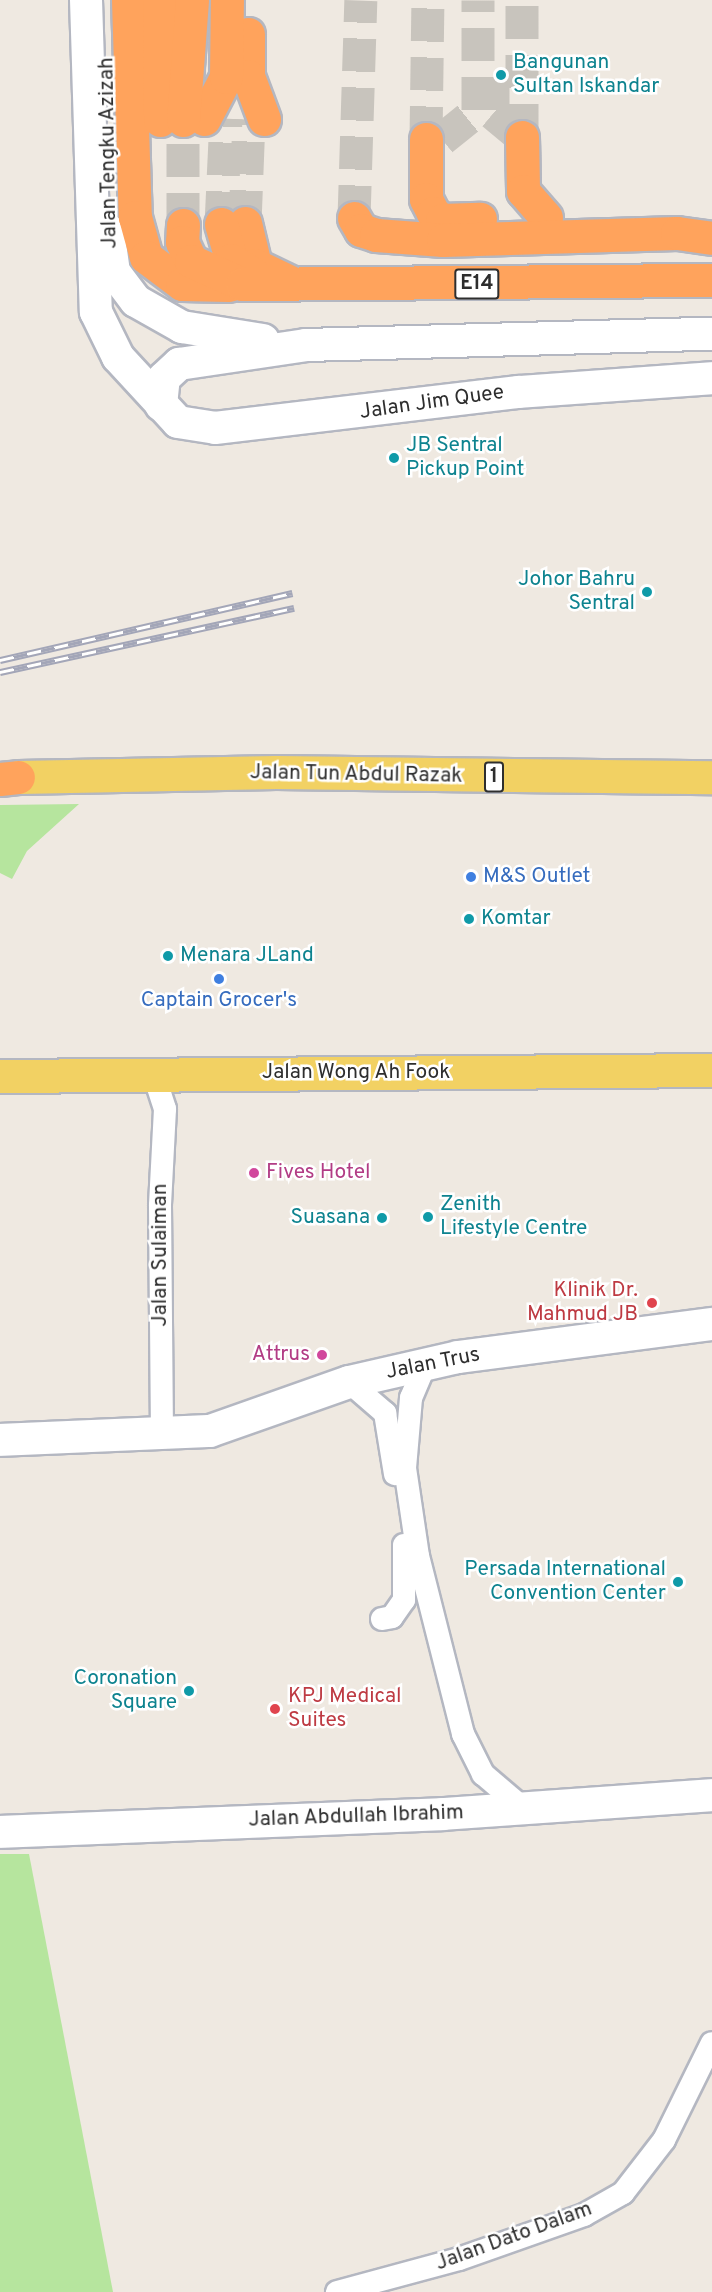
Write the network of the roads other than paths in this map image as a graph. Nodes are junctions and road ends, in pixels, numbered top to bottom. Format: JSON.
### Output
{"nodes":[{"id":1,"x":86,"y":0,"type":"edge"},
{"id":2,"x":100,"y":0,"type":"edge"},
{"id":3,"x":128,"y":0,"type":"edge"},
{"id":4,"x":159,"y":0,"type":"edge"},
{"id":5,"x":192,"y":0,"type":"edge"},
{"id":6,"x":227,"y":0,"type":"edge"},
{"id":7,"x":248,"y":0,"type":"edge"},
{"id":8,"x":237,"y":77,"type":"junction"},
{"id":9,"x":214,"y":119,"type":"junction"},
{"id":10,"x":528,"y":137,"type":"dead end"},
{"id":11,"x":434,"y":139,"type":"tunnel mouth"},
{"id":12,"x":551,"y":217,"type":"junction"},
{"id":13,"x":354,"y":218,"type":"dead end"},
{"id":14,"x":712,"y":219,"type":"edge"},
{"id":15,"x":212,"y":223,"type":"junction"},
{"id":16,"x":712,"y":238,"type":"edge"},
{"id":17,"x":712,"y":280,"type":"edge"},
{"id":18,"x":204,"y":285,"type":"junction"},
{"id":19,"x":277,"y":286,"type":"junction"},
{"id":20,"x":135,"y":301,"type":"junction"},
{"id":21,"x":96,"y":312,"type":"junction"},
{"id":22,"x":712,"y":334,"type":"edge"},
{"id":23,"x":306,"y":345,"type":"junction"},
{"id":24,"x":712,"y":378,"type":"edge"},
{"id":25,"x":161,"y":405,"type":"junction"},
{"id":26,"x":712,"y":777,"type":"edge"},
{"id":27,"x":9,"y":778,"type":"edge"},
{"id":28,"x":712,"y":1070,"type":"edge"},
{"id":29,"x":154,"y":1075,"type":"junction"},
{"id":30,"x":0,"y":1076,"type":"edge"},
{"id":31,"x":712,"y":1324,"type":"edge"},
{"id":32,"x":424,"y":1365,"type":"junction"},
{"id":33,"x":349,"y":1383,"type":"junction"},
{"id":34,"x":162,"y":1437,"type":"junction"},
{"id":35,"x":0,"y":1440,"type":"edge"},
{"id":36,"x":382,"y":1619,"type":"dead end"},
{"id":37,"x":712,"y":1796,"type":"edge"},
{"id":38,"x":524,"y":1809,"type":"junction"},
{"id":39,"x":0,"y":1832,"type":"edge"},
{"id":40,"x":712,"y":2043,"type":"edge"},
{"id":41,"x":337,"y":2292,"type":"edge"}],
"edges":[{"from":1,"to":21,"type":"main road","name":"Jalan Tengku Azizah"},
{"from":2,"to":20,"type":"main road","name":"Jalan Tengku Azizah"},
{"from":3,"to":18,"type":"highway","number":"E14"},
{"from":4,"to":9,"type":"highway"},
{"from":5,"to":9,"type":"highway"},
{"from":6,"to":8,"type":"highway"},
{"from":7,"to":8,"type":"highway"},
{"from":8,"to":9,"type":"highway"},
{"from":10,"to":12,"type":"highway"},
{"from":11,"to":12,"type":"highway"},
{"from":12,"to":14,"type":"highway"},
{"from":13,"to":16,"type":"highway","number":"E14"},
{"from":15,"to":18,"type":"highway"},
{"from":15,"to":19,"type":"highway","number":"E14"},
{"from":15,"to":19,"type":"highway","number":"E14"},
{"from":17,"to":19,"type":"highway","number":"E14"},
{"from":18,"to":19,"type":"highway","number":"E14"},
{"from":20,"to":21,"type":"main road"},
{"from":20,"to":23,"type":"main road","name":"Jalan Tengku Azizah"},
{"from":21,"to":25,"type":"main road","name":"Jalan Tengku Azizah"},
{"from":22,"to":23,"type":"main road"},
{"from":23,"to":25,"type":"main road"},
{"from":24,"to":25,"type":"main road","name":"Jalan Jim Quee"},
{"from":26,"to":27,"type":"main road","name":"Jalan Tun Abdul Razak","number":"1"},
{"from":28,"to":29,"type":"main road","name":"Jalan Wong Ah Fook"},
{"from":29,"to":30,"type":"main road","name":"Jalan Wong Ah Fook"},
{"from":29,"to":34,"type":"street","name":"Jalan Sulaiman"},
{"from":31,"to":32,"type":"main road","name":"Jalan Trus"},
{"from":32,"to":33,"type":"main road","name":"Jalan Trus"},
{"from":32,"to":38,"type":"street"},
{"from":33,"to":34,"type":"main road","name":"Jalan Trus"},
{"from":33,"to":36,"type":"street"},
{"from":34,"to":35,"type":"main road","name":"Jalan Trus"},
{"from":37,"to":38,"type":"main road","name":"Jalan Abdullah Ibrahim"},
{"from":38,"to":39,"type":"main road","name":"Jalan Abdullah Ibrahim"},
{"from":40,"to":41,"type":"street","name":"Jalan Dato Dalam"}]}
